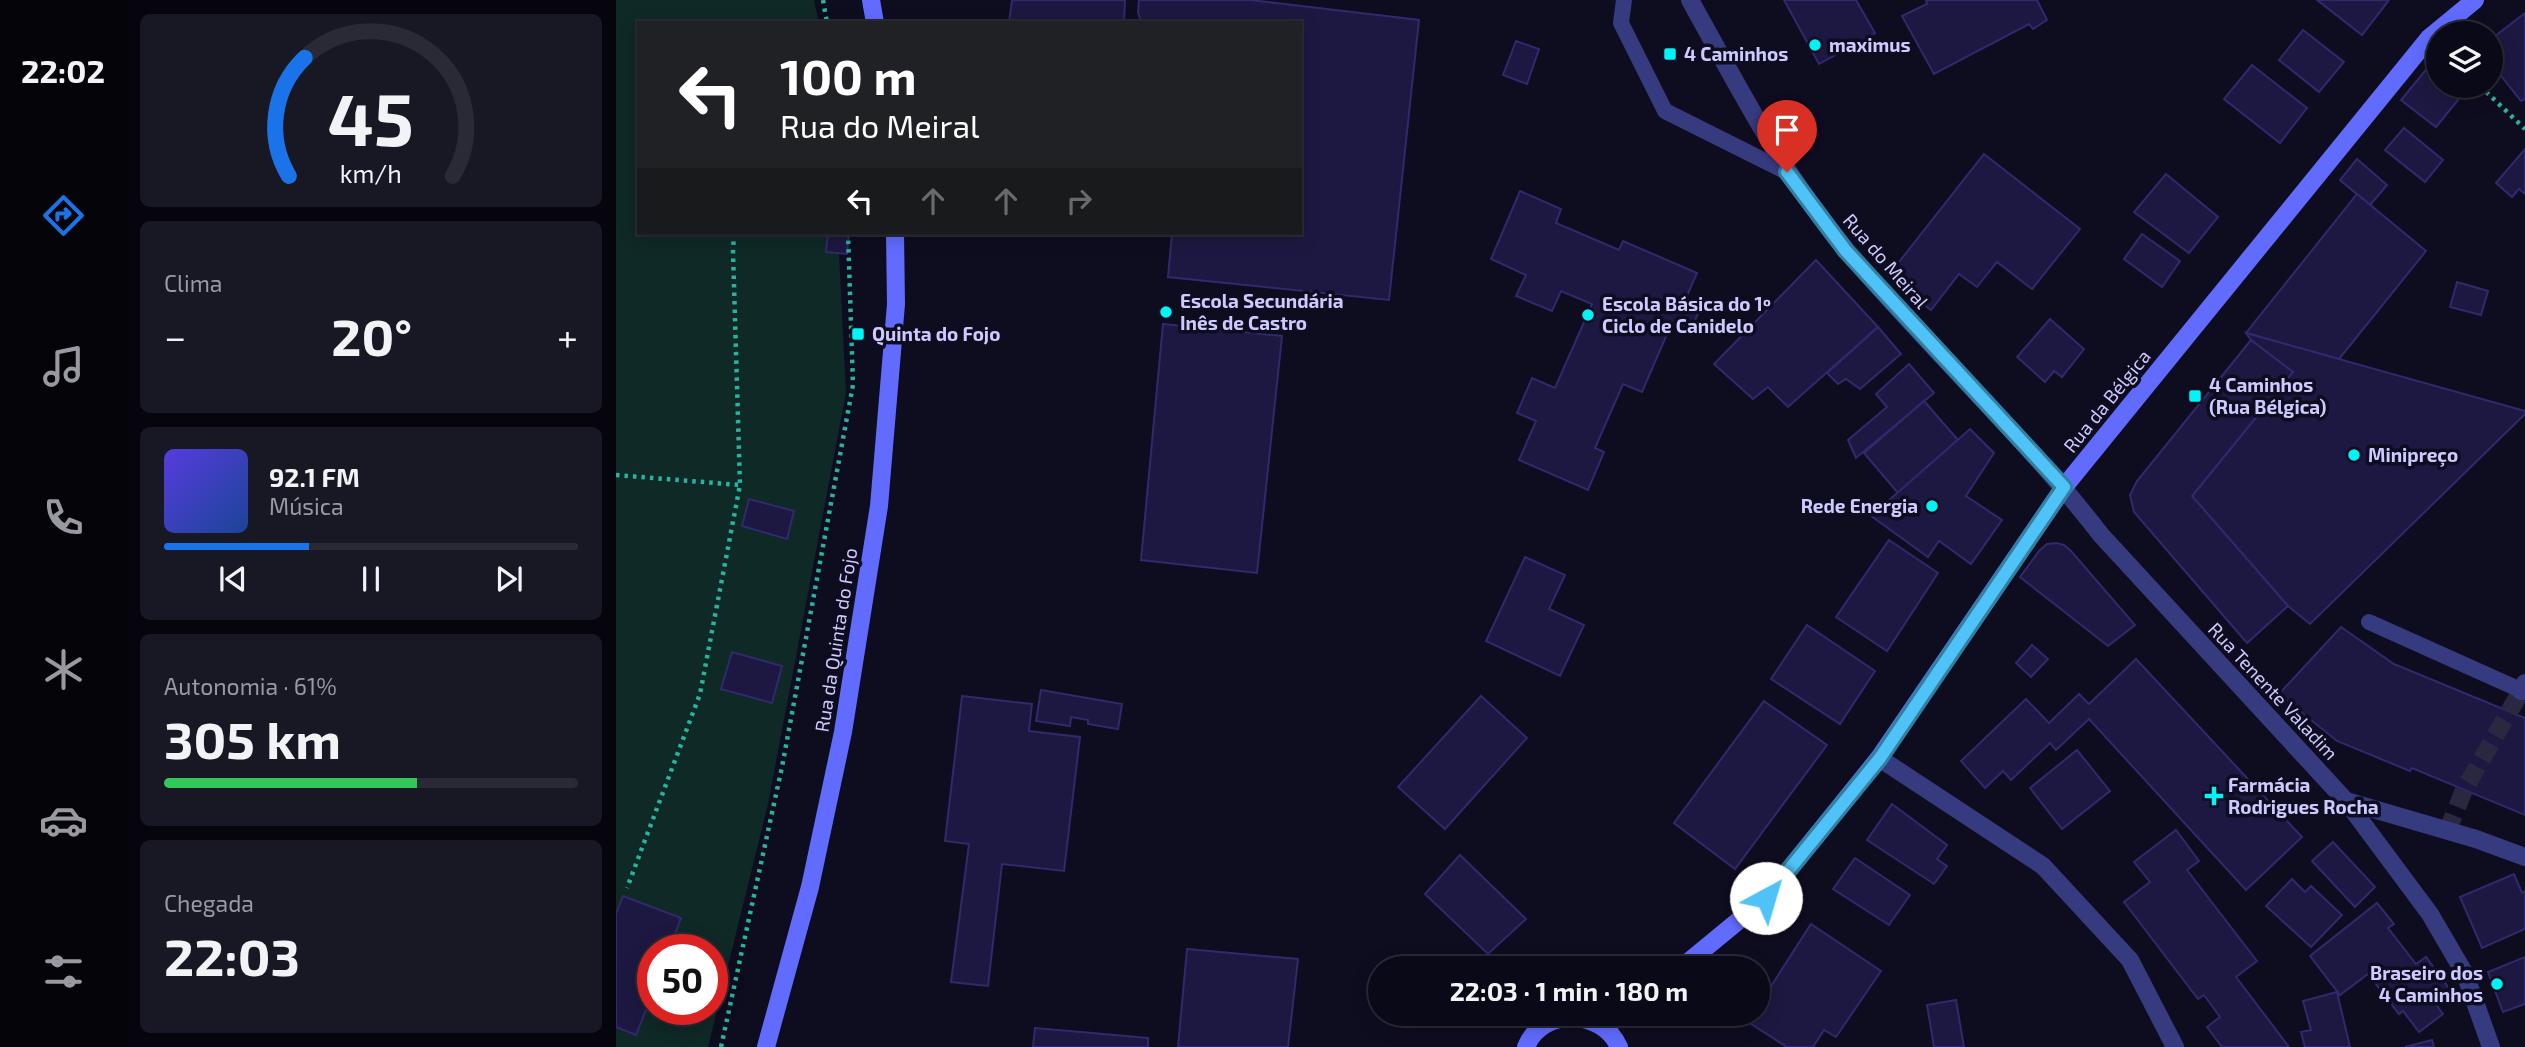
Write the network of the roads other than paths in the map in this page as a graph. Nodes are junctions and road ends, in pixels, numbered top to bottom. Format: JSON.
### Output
{"nodes":[{"id":1,"x":871,"y":0,"type":"edge"},
{"id":2,"x":1624,"y":0,"type":"edge"},
{"id":3,"x":1690,"y":0,"type":"edge"},
{"id":4,"x":2475,"y":0,"type":"edge"},
{"id":5,"x":875,"y":21,"type":"edge"},
{"id":6,"x":1787,"y":172,"type":"junction"},
{"id":7,"x":895,"y":235,"type":"edge"},
{"id":8,"x":2064,"y":487,"type":"junction"},
{"id":9,"x":2369,"y":622,"type":"dead end"},
{"id":10,"x":2524,"y":689,"type":"edge"},
{"id":11,"x":1880,"y":758,"type":"junction"},
{"id":12,"x":2346,"y":802,"type":"junction"},
{"id":13,"x":2525,"y":857,"type":"edge"},
{"id":14,"x":1696,"y":956,"type":"edge"},
{"id":15,"x":1604,"y":1027,"type":"joint"},
{"id":16,"x":766,"y":1047,"type":"edge"},
{"id":17,"x":1526,"y":1047,"type":"edge"},
{"id":18,"x":1619,"y":1047,"type":"edge"},
{"id":19,"x":2175,"y":1047,"type":"edge"},
{"id":20,"x":2491,"y":1047,"type":"edge"}],
"edges":[{"from":1,"to":5,"type":"main road"},
{"from":2,"to":6,"type":"lane"},
{"from":3,"to":6,"type":"street","name":"Rua do Meiral"},
{"from":4,"to":8,"type":"main road","name":"Rua da Bélgica"},
{"from":6,"to":8,"type":"street","name":"Rua do Meiral"},
{"from":7,"to":16,"type":"main road","name":"Rua da Quinta do Fojo"},
{"from":8,"to":11,"type":"main road","name":"Rua da Bélgica"},
{"from":8,"to":12,"type":"street","name":"Rua Tenente Valadim"},
{"from":9,"to":10,"type":"lane"},
{"from":11,"to":14,"type":"main road","name":"Rua da Bélgica"},
{"from":11,"to":19,"type":"street"},
{"from":12,"to":13,"type":"street"},
{"from":12,"to":20,"type":"street","name":"Rua Tenente Valadim"},
{"from":15,"to":17,"type":"main road"},
{"from":15,"to":18,"type":"main road"}]}
